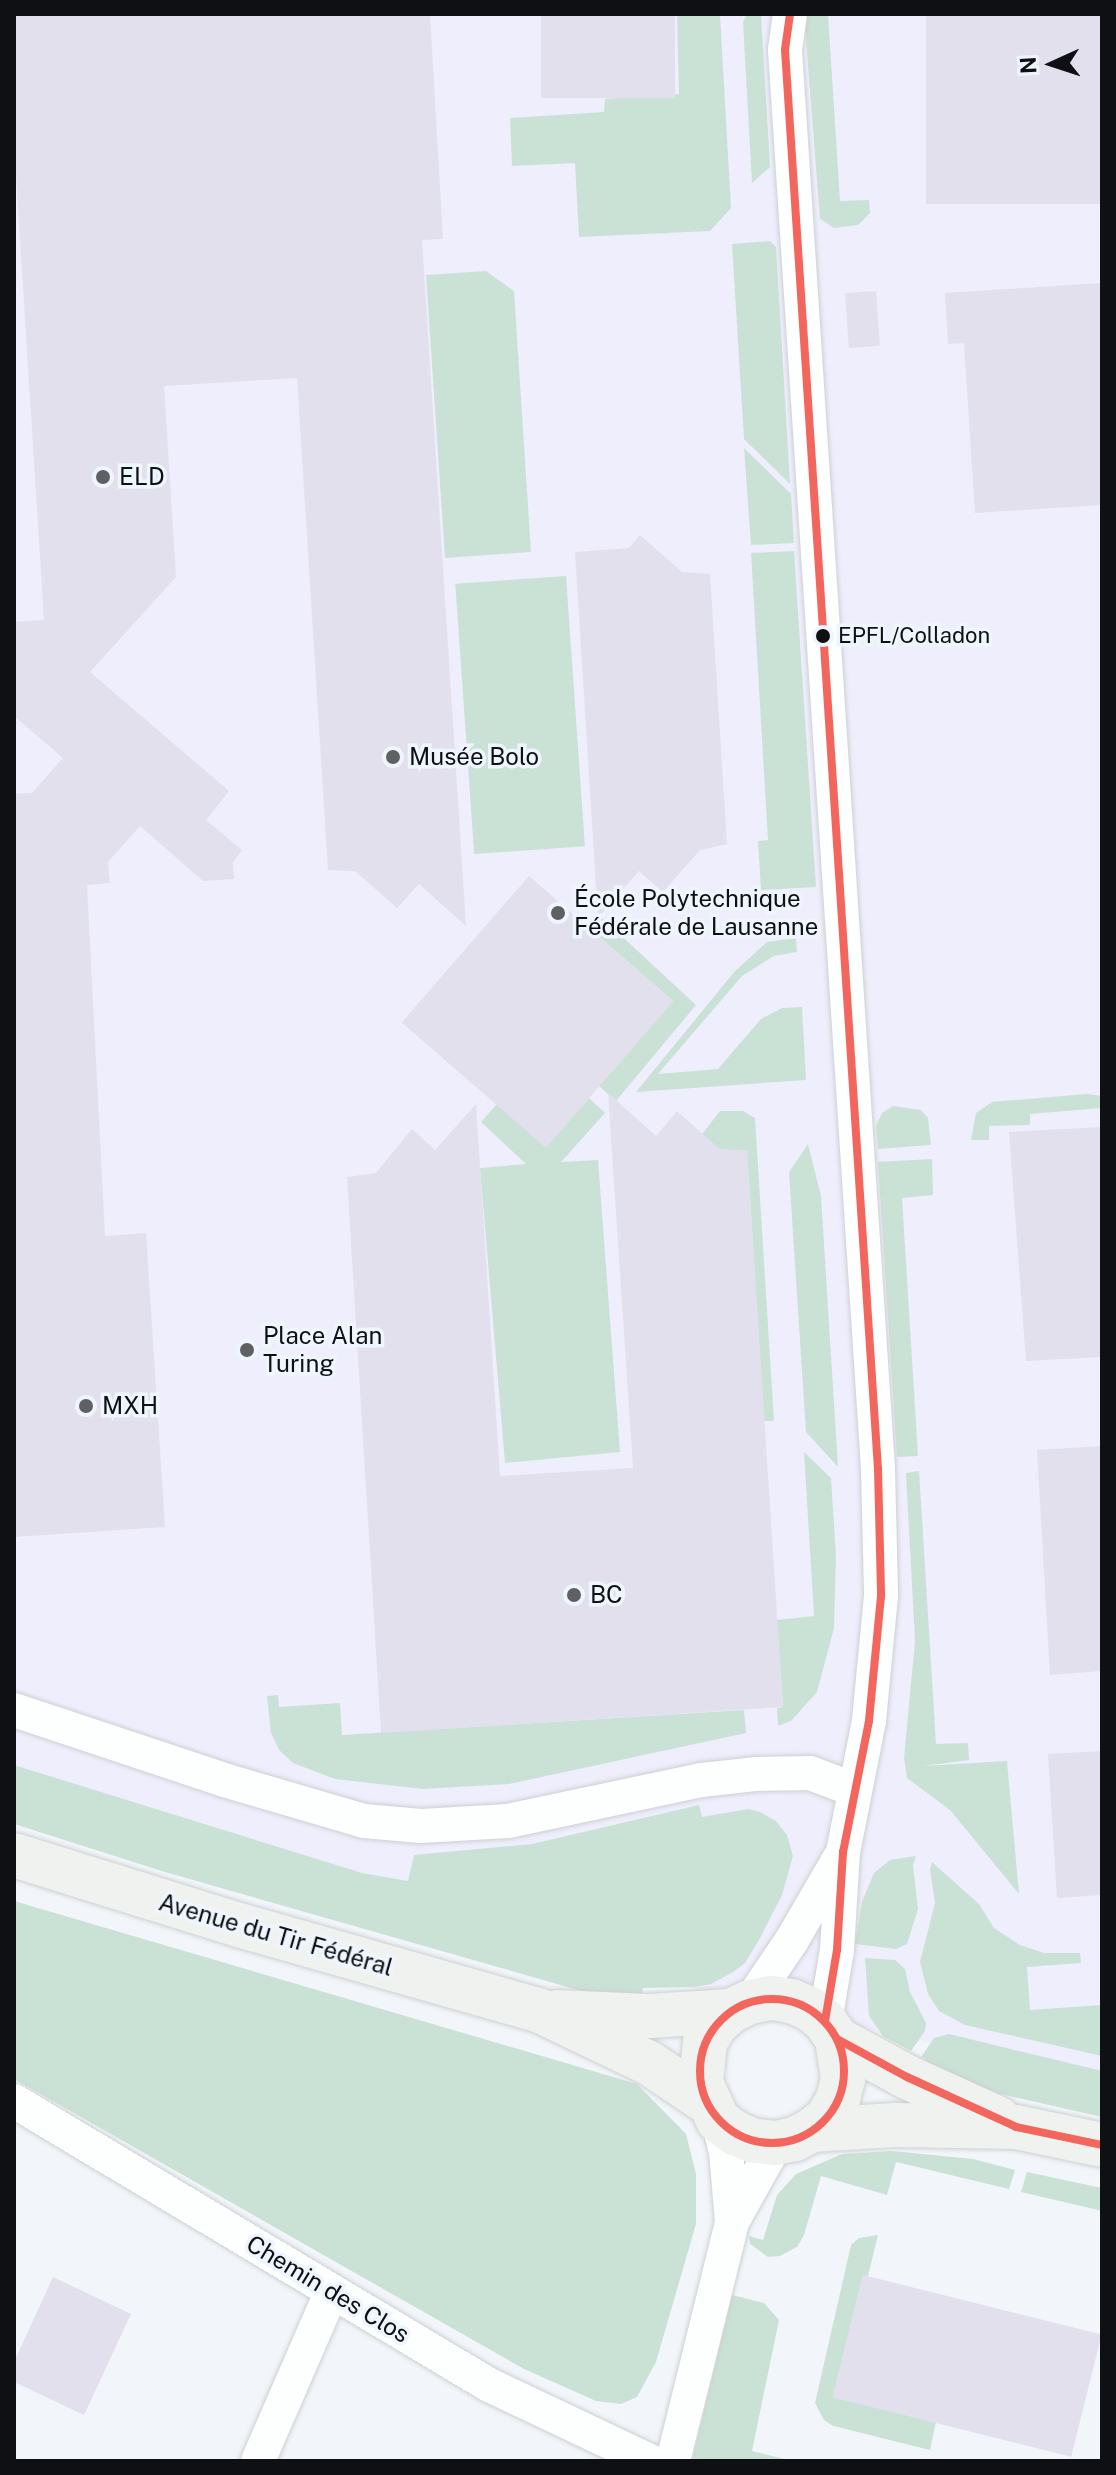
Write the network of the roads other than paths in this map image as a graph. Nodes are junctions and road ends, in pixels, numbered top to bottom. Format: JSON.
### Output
{"nodes":[{"id":1,"x":774,"y":14,"type":"edge"},
{"id":2,"x":790,"y":14,"type":"edge"},
{"id":3,"x":785,"y":50,"type":"junction"},
{"id":4,"x":14,"y":1710,"type":"edge"},
{"id":5,"x":855,"y":1790,"type":"junction"},
{"id":6,"x":843,"y":1852,"type":"junction"},
{"id":7,"x":14,"y":1855,"type":"edge"},
{"id":8,"x":741,"y":2006,"type":"junction"},
{"id":9,"x":540,"y":2011,"type":"junction"},
{"id":10,"x":831,"y":2030,"type":"junction"},
{"id":11,"x":14,"y":2101,"type":"edge"},
{"id":12,"x":713,"y":2111,"type":"junction"},
{"id":13,"x":1016,"y":2127,"type":"junction"},
{"id":14,"x":794,"y":2136,"type":"junction"},
{"id":15,"x":1102,"y":2145,"type":"edge"},
{"id":16,"x":732,"y":2222,"type":"junction"},
{"id":17,"x":332,"y":2291,"type":"junction"},
{"id":18,"x":258,"y":2461,"type":"edge"},
{"id":19,"x":650,"y":2461,"type":"edge"},
{"id":20,"x":673,"y":2461,"type":"edge"}],
"edges":[{"from":1,"to":3,"type":"street"},
{"from":2,"to":3,"type":"street"},
{"from":3,"to":5,"type":"street"},
{"from":4,"to":5,"type":"street"},
{"from":5,"to":6,"type":"street"},
{"from":6,"to":8,"type":"street"},
{"from":6,"to":10,"type":"street"},
{"from":7,"to":9,"type":"main road","name":"Avenue du Tir Fédéral"},
{"from":8,"to":9,"type":"main road","name":"Avenue du Tir Fédéral"},
{"from":8,"to":10,"type":"main road"},
{"from":8,"to":12,"type":"main road"},
{"from":9,"to":12,"type":"main road","name":"Avenue du Tir Fédéral"},
{"from":10,"to":13,"type":"main road"},
{"from":10,"to":14,"type":"main road"},
{"from":11,"to":17,"type":"street","name":"Chemin des Clos"},
{"from":12,"to":14,"type":"main road"},
{"from":12,"to":16,"type":"street"},
{"from":13,"to":14,"type":"main road"},
{"from":13,"to":15,"type":"main road"},
{"from":14,"to":16,"type":"street"},
{"from":16,"to":20,"type":"street"},
{"from":17,"to":18,"type":"street"},
{"from":17,"to":19,"type":"street","name":"Chemin des Clos"}]}
